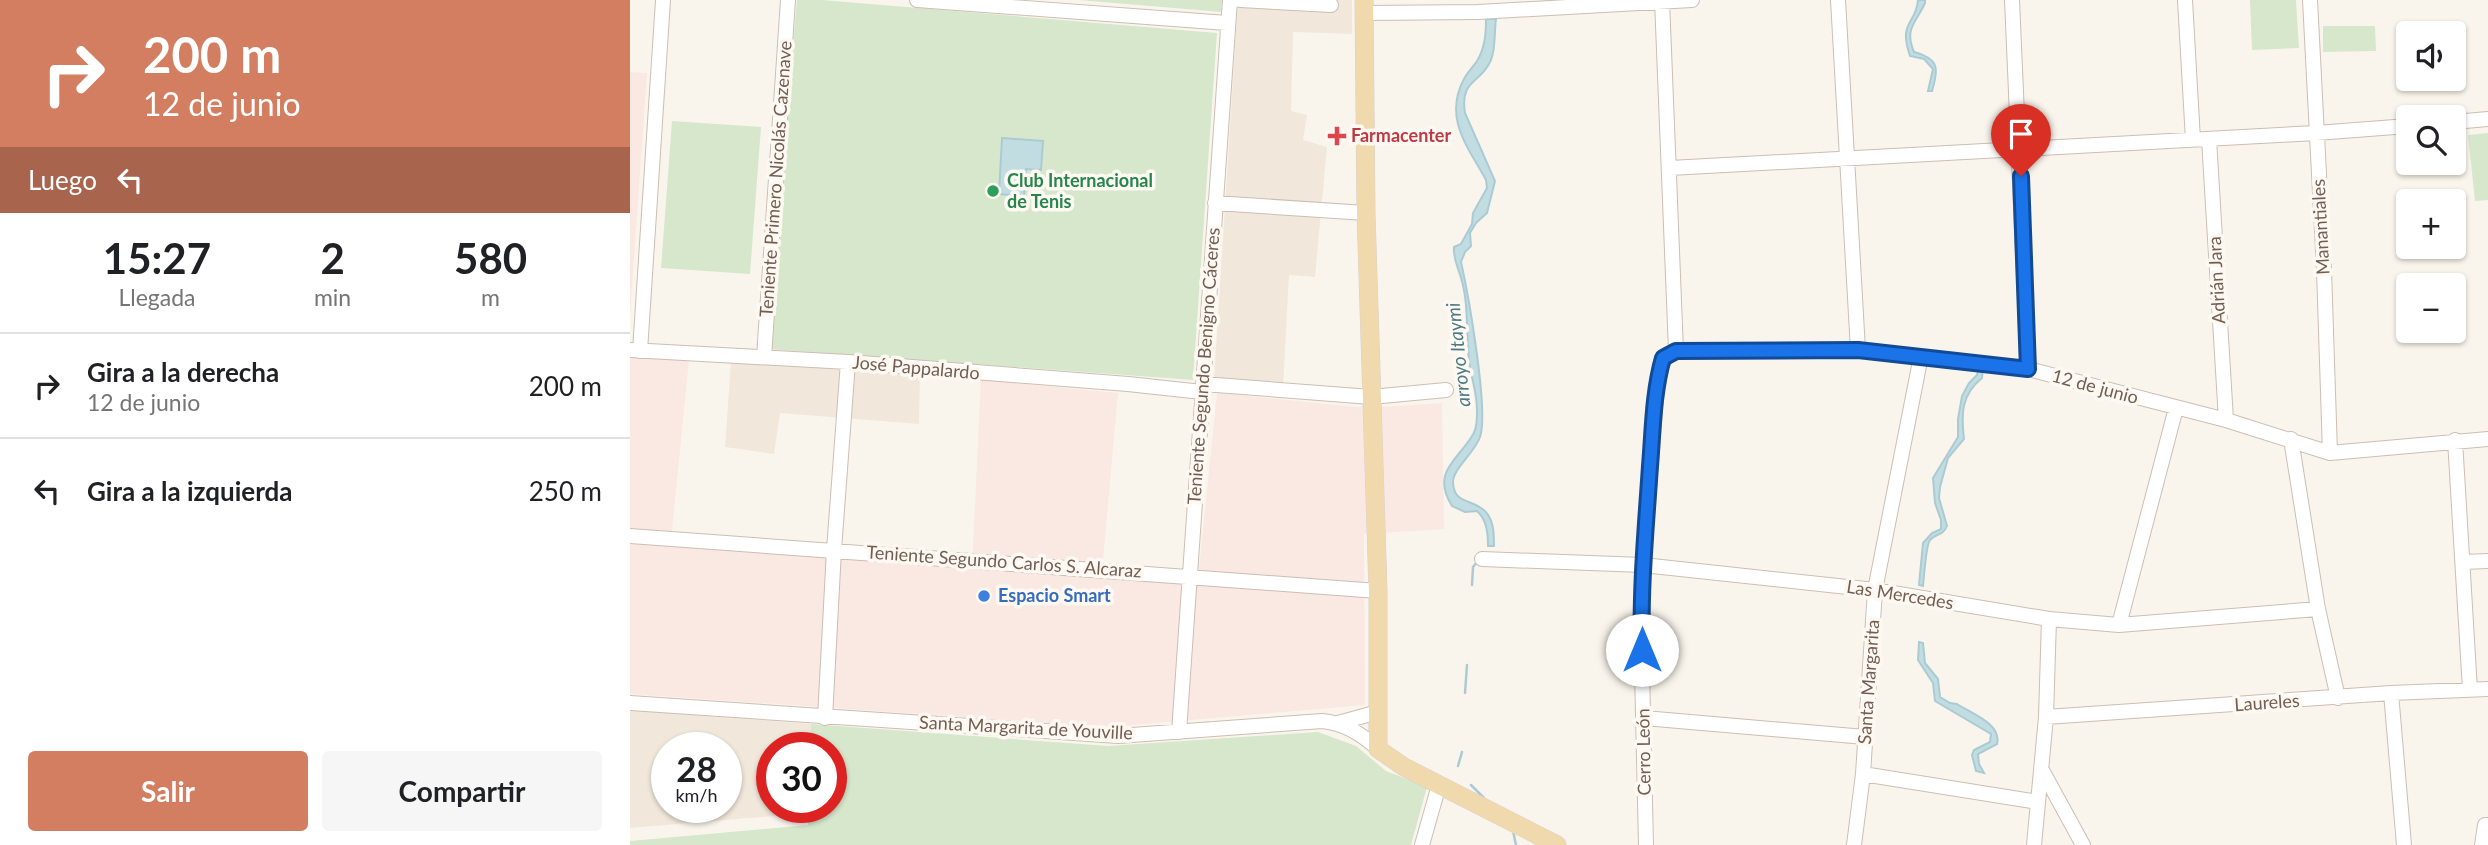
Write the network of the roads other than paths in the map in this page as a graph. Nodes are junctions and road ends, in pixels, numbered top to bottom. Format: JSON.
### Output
{"nodes":[{"id":1,"x":663,"y":0,"type":"edge"},
{"id":2,"x":788,"y":0,"type":"edge"},
{"id":3,"x":917,"y":0,"type":"edge"},
{"id":4,"x":1230,"y":0,"type":"edge"},
{"id":5,"x":1240,"y":0,"type":"edge"},
{"id":6,"x":1692,"y":0,"type":"edge"},
{"id":7,"x":1838,"y":0,"type":"edge"},
{"id":8,"x":2012,"y":0,"type":"edge"},
{"id":9,"x":2185,"y":0,"type":"edge"},
{"id":10,"x":2310,"y":0,"type":"edge"},
{"id":11,"x":1662,"y":1,"type":"edge"},
{"id":12,"x":1331,"y":5,"type":"dead end"},
{"id":13,"x":1364,"y":7,"type":"edge"},
{"id":14,"x":1227,"y":23,"type":"junction"},
{"id":15,"x":2488,"y":119,"type":"edge"},
{"id":16,"x":2466,"y":121,"type":"edge"},
{"id":17,"x":2396,"y":126,"type":"edge"},
{"id":18,"x":2316,"y":133,"type":"junction"},
{"id":19,"x":2193,"y":139,"type":"junction"},
{"id":20,"x":2209,"y":139,"type":"junction"},
{"id":21,"x":2020,"y":149,"type":"junction"},
{"id":22,"x":1848,"y":158,"type":"junction"},
{"id":23,"x":1670,"y":168,"type":"junction"},
{"id":24,"x":1215,"y":203,"type":"junction"},
{"id":25,"x":1366,"y":213,"type":"junction"},
{"id":26,"x":1858,"y":350,"type":"junction"},
{"id":27,"x":635,"y":351,"type":"edge"},
{"id":28,"x":1676,"y":351,"type":"junction"},
{"id":29,"x":1921,"y":356,"type":"junction"},
{"id":30,"x":764,"y":357,"type":"junction"},
{"id":31,"x":848,"y":362,"type":"junction"},
{"id":32,"x":2028,"y":369,"type":"junction"},
{"id":33,"x":1203,"y":388,"type":"junction"},
{"id":34,"x":1446,"y":390,"type":"dead end"},
{"id":35,"x":1371,"y":397,"type":"junction"},
{"id":36,"x":2176,"y":408,"type":"junction"},
{"id":37,"x":2226,"y":420,"type":"junction"},
{"id":38,"x":2291,"y":439,"type":"junction"},
{"id":39,"x":2488,"y":439,"type":"edge"},
{"id":40,"x":2455,"y":440,"type":"junction"},
{"id":41,"x":2330,"y":453,"type":"junction"},
{"id":42,"x":630,"y":536,"type":"edge"},
{"id":43,"x":834,"y":550,"type":"junction"},
{"id":44,"x":1482,"y":559,"type":"dead end"},
{"id":45,"x":2488,"y":561,"type":"edge"},
{"id":46,"x":2463,"y":562,"type":"junction"},
{"id":47,"x":1643,"y":565,"type":"junction"},
{"id":48,"x":1190,"y":576,"type":"junction"},
{"id":49,"x":1875,"y":590,"type":"junction"},
{"id":50,"x":1378,"y":591,"type":"junction"},
{"id":51,"x":2318,"y":609,"type":"junction"},
{"id":52,"x":2049,"y":619,"type":"junction"},
{"id":53,"x":2119,"y":625,"type":"junction"},
{"id":54,"x":2470,"y":690,"type":"junction"},
{"id":55,"x":2488,"y":690,"type":"edge"},
{"id":56,"x":2391,"y":693,"type":"junction"},
{"id":57,"x":2338,"y":698,"type":"junction"},
{"id":58,"x":630,"y":704,"type":"edge"},
{"id":59,"x":1378,"y":712,"type":"junction"},
{"id":60,"x":825,"y":718,"type":"junction"},
{"id":61,"x":1644,"y":718,"type":"junction"},
{"id":62,"x":2046,"y":718,"type":"junction"},
{"id":63,"x":1338,"y":723,"type":"junction"},
{"id":64,"x":1179,"y":732,"type":"junction"},
{"id":65,"x":1866,"y":737,"type":"junction"},
{"id":66,"x":1378,"y":749,"type":"junction"},
{"id":67,"x":2041,"y":769,"type":"junction"},
{"id":68,"x":1863,"y":774,"type":"junction"},
{"id":69,"x":1439,"y":785,"type":"junction"},
{"id":70,"x":2038,"y":802,"type":"junction"},
{"id":71,"x":2486,"y":825,"type":"edge"},
{"id":72,"x":1422,"y":845,"type":"edge"},
{"id":73,"x":1557,"y":845,"type":"edge"},
{"id":74,"x":1646,"y":845,"type":"edge"},
{"id":75,"x":1854,"y":845,"type":"edge"},
{"id":76,"x":2034,"y":845,"type":"edge"},
{"id":77,"x":2083,"y":845,"type":"edge"},
{"id":78,"x":2404,"y":845,"type":"edge"},
{"id":79,"x":2482,"y":845,"type":"edge"}],
"edges":[{"from":1,"to":27,"type":"street"},
{"from":2,"to":30,"type":"street","name":"Teniente Primero Nicolás Cazenave"},
{"from":3,"to":14,"type":"street"},
{"from":4,"to":14,"type":"street","name":"Teniente Segundo Benigno Cáceres"},
{"from":5,"to":12,"type":"street"},
{"from":6,"to":11,"type":"street"},
{"from":7,"to":22,"type":"street"},
{"from":8,"to":21,"type":"street"},
{"from":9,"to":19,"type":"street"},
{"from":10,"to":18,"type":"street","name":"Manantiales"},
{"from":11,"to":13,"type":"street"},
{"from":11,"to":23,"type":"street"},
{"from":13,"to":25,"type":"main road"},
{"from":14,"to":24,"type":"street","name":"Teniente Segundo Benigno Cáceres"},
{"from":15,"to":16,"type":"street"},
{"from":17,"to":18,"type":"street"},
{"from":18,"to":20,"type":"street"},
{"from":18,"to":41,"type":"street","name":"Manantiales"},
{"from":19,"to":20,"type":"street"},
{"from":19,"to":21,"type":"street"},
{"from":20,"to":37,"type":"street","name":"Adrián Jara"},
{"from":21,"to":22,"type":"street"},
{"from":21,"to":32,"type":"street"},
{"from":22,"to":23,"type":"street"},
{"from":22,"to":26,"type":"street"},
{"from":23,"to":28,"type":"street"},
{"from":24,"to":25,"type":"street"},
{"from":24,"to":33,"type":"street","name":"Teniente Segundo Benigno Cáceres"},
{"from":25,"to":35,"type":"main road"},
{"from":26,"to":28,"type":"street","name":"12 de junio"},
{"from":26,"to":29,"type":"street","name":"12 de junio"},
{"from":27,"to":30,"type":"street","name":"José Pappalardo"},
{"from":28,"to":47,"type":"street","name":"Cerro León"},
{"from":29,"to":32,"type":"street","name":"12 de junio"},
{"from":29,"to":49,"type":"street","name":"Santa Margarita"},
{"from":30,"to":31,"type":"street","name":"José Pappalardo"},
{"from":31,"to":33,"type":"street","name":"José Pappalardo"},
{"from":31,"to":43,"type":"street"},
{"from":32,"to":36,"type":"street","name":"12 de junio"},
{"from":33,"to":35,"type":"street","name":"José Pappalardo"},
{"from":33,"to":48,"type":"street","name":"Teniente Segundo Benigno Cáceres"},
{"from":34,"to":35,"type":"street","name":"José Pappalardo"},
{"from":35,"to":50,"type":"main road"},
{"from":36,"to":37,"type":"street","name":"12 de junio"},
{"from":36,"to":53,"type":"street"},
{"from":37,"to":38,"type":"street","name":"12 de junio"},
{"from":38,"to":41,"type":"street","name":"12 de junio"},
{"from":38,"to":51,"type":"street"},
{"from":39,"to":40,"type":"street","name":"12 de junio"},
{"from":40,"to":41,"type":"street","name":"12 de junio"},
{"from":40,"to":46,"type":"street"},
{"from":42,"to":43,"type":"street","name":"Teniente Segundo Carlos S. Alcaraz"},
{"from":43,"to":48,"type":"street","name":"Teniente Segundo Carlos S. Alcaraz"},
{"from":43,"to":60,"type":"street"},
{"from":44,"to":47,"type":"street","name":"Las Mercedes"},
{"from":45,"to":46,"type":"street"},
{"from":46,"to":54,"type":"street"},
{"from":47,"to":49,"type":"street","name":"Las Mercedes"},
{"from":47,"to":61,"type":"street","name":"Cerro León"},
{"from":48,"to":50,"type":"street","name":"Teniente Segundo Carlos S. Alcaraz"},
{"from":48,"to":64,"type":"street","name":"Teniente Segundo Benigno Cáceres"},
{"from":49,"to":52,"type":"street","name":"Las Mercedes"},
{"from":49,"to":65,"type":"street","name":"Santa Margarita"},
{"from":50,"to":59,"type":"main road"},
{"from":51,"to":53,"type":"street","name":"Las Mercedes"},
{"from":51,"to":57,"type":"street"},
{"from":52,"to":53,"type":"street","name":"Las Mercedes"},
{"from":52,"to":62,"type":"street"},
{"from":54,"to":55,"type":"street","name":"Laureles"},
{"from":54,"to":56,"type":"street","name":"Laureles"},
{"from":56,"to":57,"type":"street","name":"Laureles"},
{"from":56,"to":78,"type":"street"},
{"from":57,"to":62,"type":"street","name":"Laureles"},
{"from":58,"to":60,"type":"street","name":"Santa Margarita de Youville"},
{"from":59,"to":63,"type":"street"},
{"from":59,"to":66,"type":"main road"},
{"from":60,"to":64,"type":"street","name":"Santa Margarita de Youville"},
{"from":61,"to":65,"type":"street"},
{"from":61,"to":74,"type":"street","name":"Cerro León"},
{"from":62,"to":67,"type":"street"},
{"from":63,"to":64,"type":"street","name":"Santa Margarita de Youville"},
{"from":63,"to":66,"type":"street","name":"Santa Margarita de Youville"},
{"from":65,"to":68,"type":"street","name":"Santa Margarita"},
{"from":66,"to":69,"type":"main road","name":"Santa Margarita de Youville"},
{"from":67,"to":70,"type":"street"},
{"from":67,"to":77,"type":"street"},
{"from":68,"to":70,"type":"street"},
{"from":68,"to":75,"type":"street","name":"Santa Margarita"},
{"from":69,"to":72,"type":"street"},
{"from":69,"to":73,"type":"main road","name":"Santa Margarita de Youville"},
{"from":70,"to":76,"type":"street"},
{"from":71,"to":79,"type":"street"}]}
